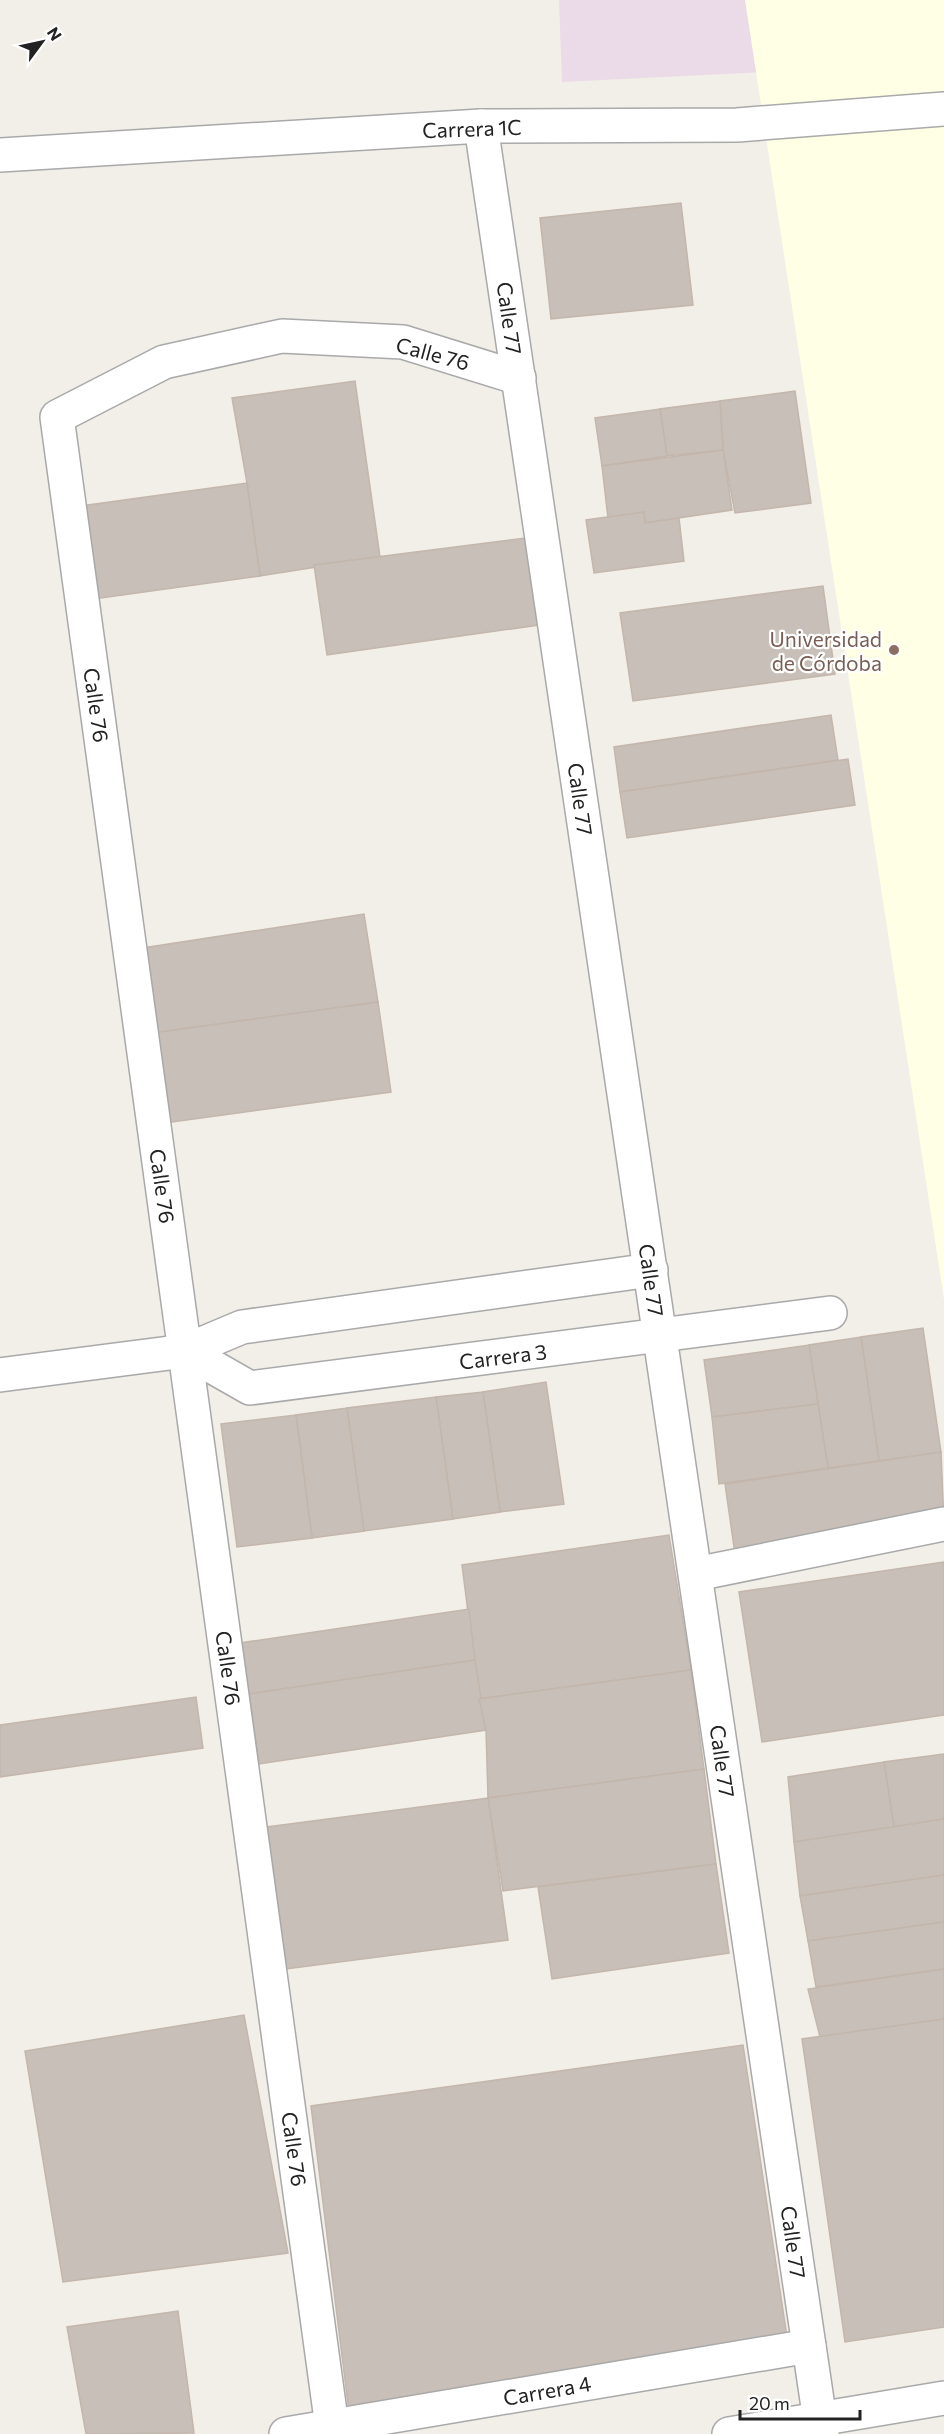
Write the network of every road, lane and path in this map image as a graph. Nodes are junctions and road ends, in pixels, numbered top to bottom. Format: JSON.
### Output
{"nodes":[{"id":1,"x":944,"y":109,"type":"edge"},
{"id":2,"x":482,"y":126,"type":"junction"},
{"id":3,"x":0,"y":155,"type":"edge"},
{"id":4,"x":519,"y":378,"type":"junction"},
{"id":5,"x":651,"y":1270,"type":"junction"},
{"id":6,"x":830,"y":1313,"type":"dead end"},
{"id":7,"x":660,"y":1336,"type":"junction"},
{"id":8,"x":185,"y":1351,"type":"junction"},
{"id":9,"x":0,"y":1375,"type":"edge"},
{"id":10,"x":944,"y":1524,"type":"edge"},
{"id":11,"x":696,"y":1574,"type":"junction"},
{"id":12,"x":809,"y":2346,"type":"junction"},
{"id":13,"x":944,"y":2398,"type":"edge"},
{"id":14,"x":821,"y":2427,"type":"edge"},
{"id":15,"x":332,"y":2430,"type":"edge"},
{"id":16,"x":286,"y":2434,"type":"edge"},
{"id":17,"x":729,"y":2434,"type":"edge"}],
"edges":[{"from":1,"to":2,"type":"street","name":"Carrera 1C"},
{"from":2,"to":3,"type":"street","name":"Carrera 1C"},
{"from":2,"to":4,"type":"street","name":"Calle 77"},
{"from":4,"to":5,"type":"street","name":"Calle 77"},
{"from":4,"to":8,"type":"street","name":"Calle 76"},
{"from":5,"to":7,"type":"street","name":"Calle 77"},
{"from":5,"to":8,"type":"street"},
{"from":6,"to":7,"type":"street","name":"Carrera 3"},
{"from":7,"to":8,"type":"street","name":"Carrera 3"},
{"from":7,"to":11,"type":"street","name":"Calle 77"},
{"from":8,"to":9,"type":"street"},
{"from":8,"to":15,"type":"street","name":"Calle 76"},
{"from":10,"to":11,"type":"street"},
{"from":11,"to":12,"type":"street","name":"Calle 77"},
{"from":12,"to":14,"type":"street","name":"Calle 77"},
{"from":12,"to":15,"type":"street","name":"Carrera 4"},
{"from":13,"to":14,"type":"street"},
{"from":14,"to":17,"type":"street"},
{"from":15,"to":16,"type":"street","name":"Carrera 4"}]}
